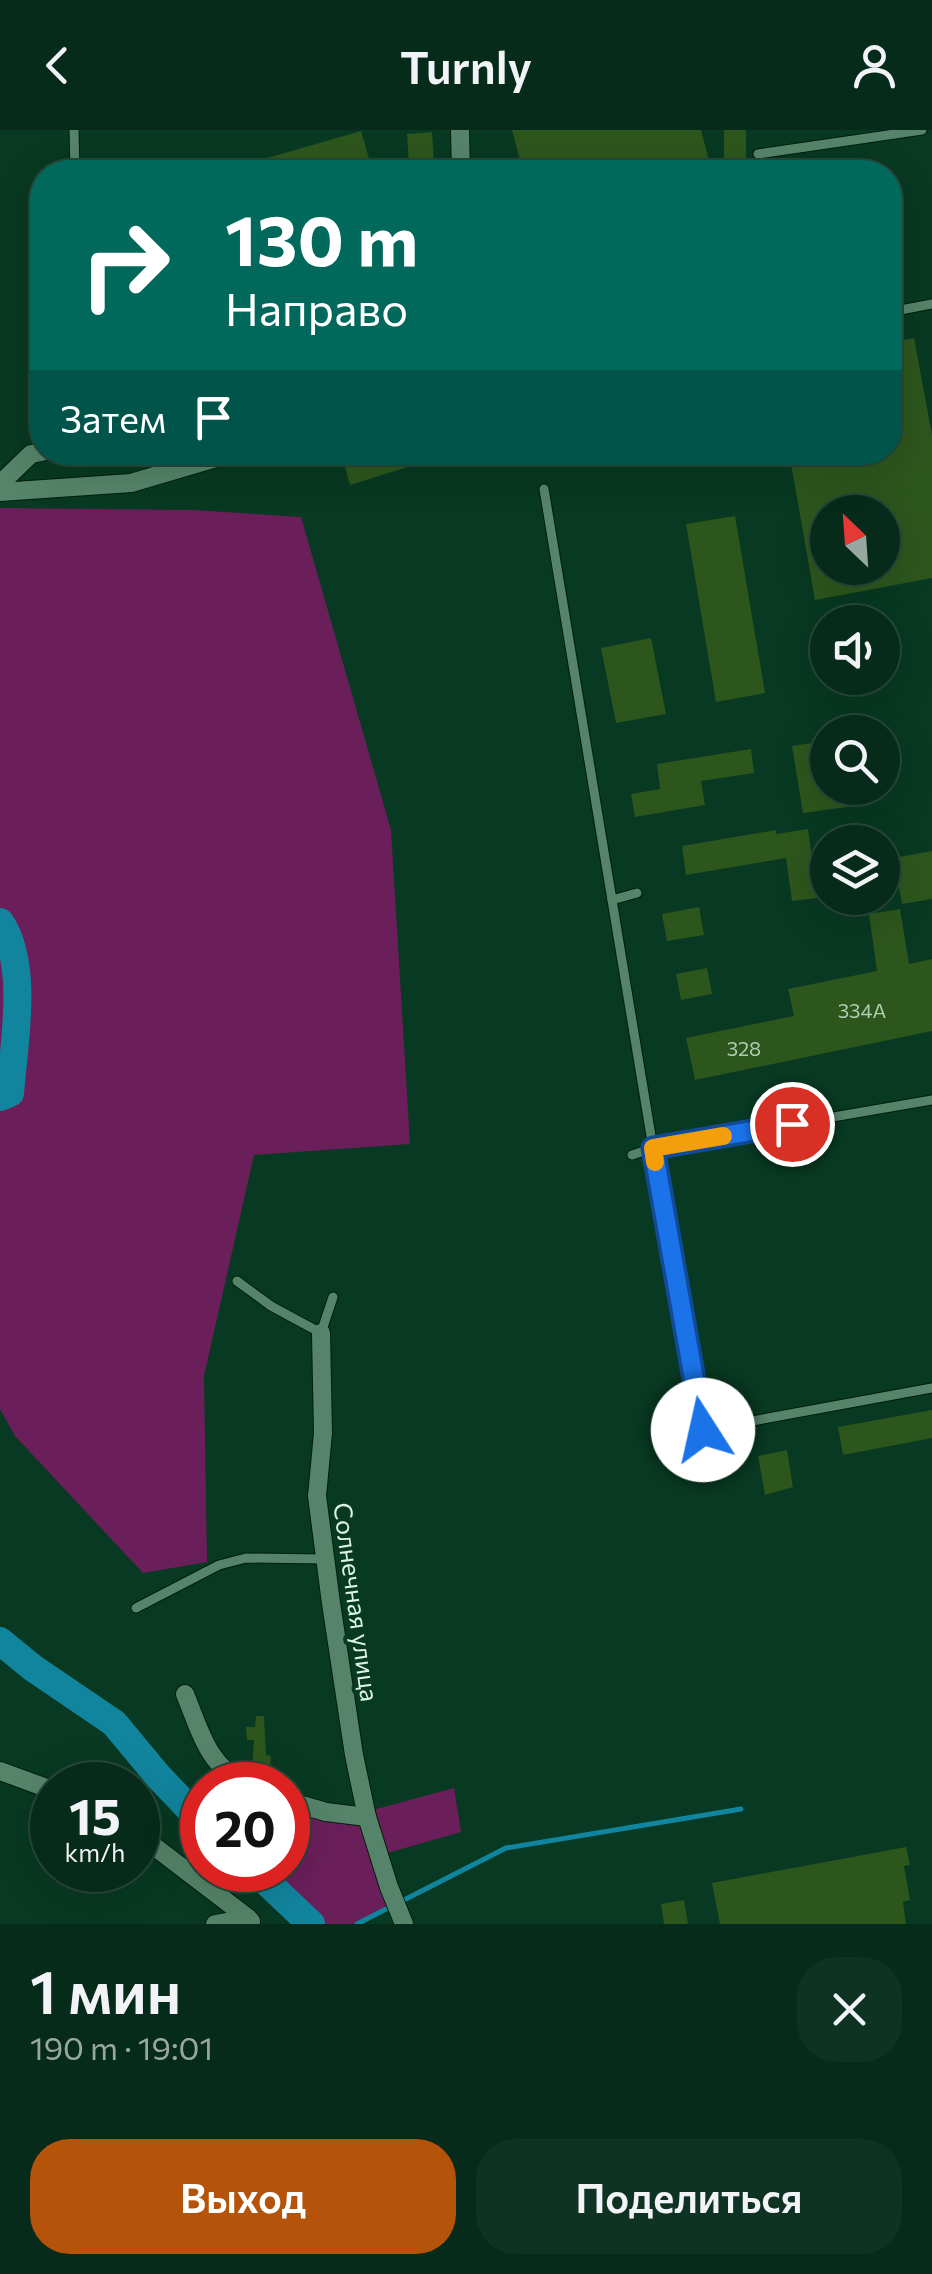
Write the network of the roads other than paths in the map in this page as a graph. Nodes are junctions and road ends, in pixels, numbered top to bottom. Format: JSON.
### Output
{"nodes":[{"id":1,"x":74,"y":130,"type":"edge"},
{"id":2,"x":460,"y":130,"type":"edge"},
{"id":3,"x":922,"y":130,"type":"edge"},
{"id":4,"x":758,"y":154,"type":"dead end"},
{"id":5,"x":75,"y":160,"type":"edge"},
{"id":6,"x":461,"y":160,"type":"edge"},
{"id":7,"x":932,"y":304,"type":"edge"},
{"id":8,"x":902,"y":310,"type":"edge"},
{"id":9,"x":30,"y":455,"type":"edge"},
{"id":10,"x":192,"y":465,"type":"edge"},
{"id":11,"x":0,"y":484,"type":"edge"},
{"id":12,"x":544,"y":489,"type":"dead end"},
{"id":13,"x":0,"y":492,"type":"edge"},
{"id":14,"x":637,"y":893,"type":"dead end"},
{"id":15,"x":612,"y":900,"type":"junction"},
{"id":16,"x":932,"y":1100,"type":"edge"},
{"id":17,"x":653,"y":1148,"type":"junction"},
{"id":18,"x":632,"y":1155,"type":"dead end"},
{"id":19,"x":237,"y":1281,"type":"dead end"},
{"id":20,"x":333,"y":1297,"type":"dead end"},
{"id":21,"x":321,"y":1333,"type":"junction"},
{"id":22,"x":932,"y":1388,"type":"edge"},
{"id":23,"x":324,"y":1559,"type":"junction"},
{"id":24,"x":136,"y":1608,"type":"dead end"},
{"id":25,"x":185,"y":1694,"type":"dead end"},
{"id":26,"x":216,"y":1762,"type":"edge"},
{"id":27,"x":0,"y":1771,"type":"edge"},
{"id":28,"x":30,"y":1782,"type":"edge"},
{"id":29,"x":310,"y":1807,"type":"edge"},
{"id":30,"x":367,"y":1817,"type":"junction"},
{"id":31,"x":160,"y":1851,"type":"edge"},
{"id":32,"x":251,"y":1921,"type":"edge"},
{"id":33,"x":216,"y":1924,"type":"edge"},
{"id":34,"x":404,"y":1924,"type":"edge"}],
"edges":[{"from":1,"to":5,"type":"lane"},
{"from":2,"to":6,"type":"street"},
{"from":3,"to":4,"type":"lane"},
{"from":7,"to":8,"type":"lane"},
{"from":9,"to":11,"type":"street"},
{"from":10,"to":13,"type":"street"},
{"from":12,"to":15,"type":"lane"},
{"from":14,"to":15,"type":"lane"},
{"from":15,"to":17,"type":"lane"},
{"from":16,"to":17,"type":"lane"},
{"from":17,"to":18,"type":"lane"},
{"from":17,"to":22,"type":"lane"},
{"from":19,"to":21,"type":"lane"},
{"from":20,"to":21,"type":"lane"},
{"from":21,"to":23,"type":"street","name":"Солнечная улица"},
{"from":23,"to":24,"type":"lane"},
{"from":23,"to":30,"type":"street","name":"Солнечная улица"},
{"from":25,"to":26,"type":"street"},
{"from":27,"to":28,"type":"street"},
{"from":29,"to":30,"type":"street"},
{"from":30,"to":34,"type":"street","name":"Солнечная улица"},
{"from":31,"to":32,"type":"street"},
{"from":32,"to":33,"type":"street"}]}
